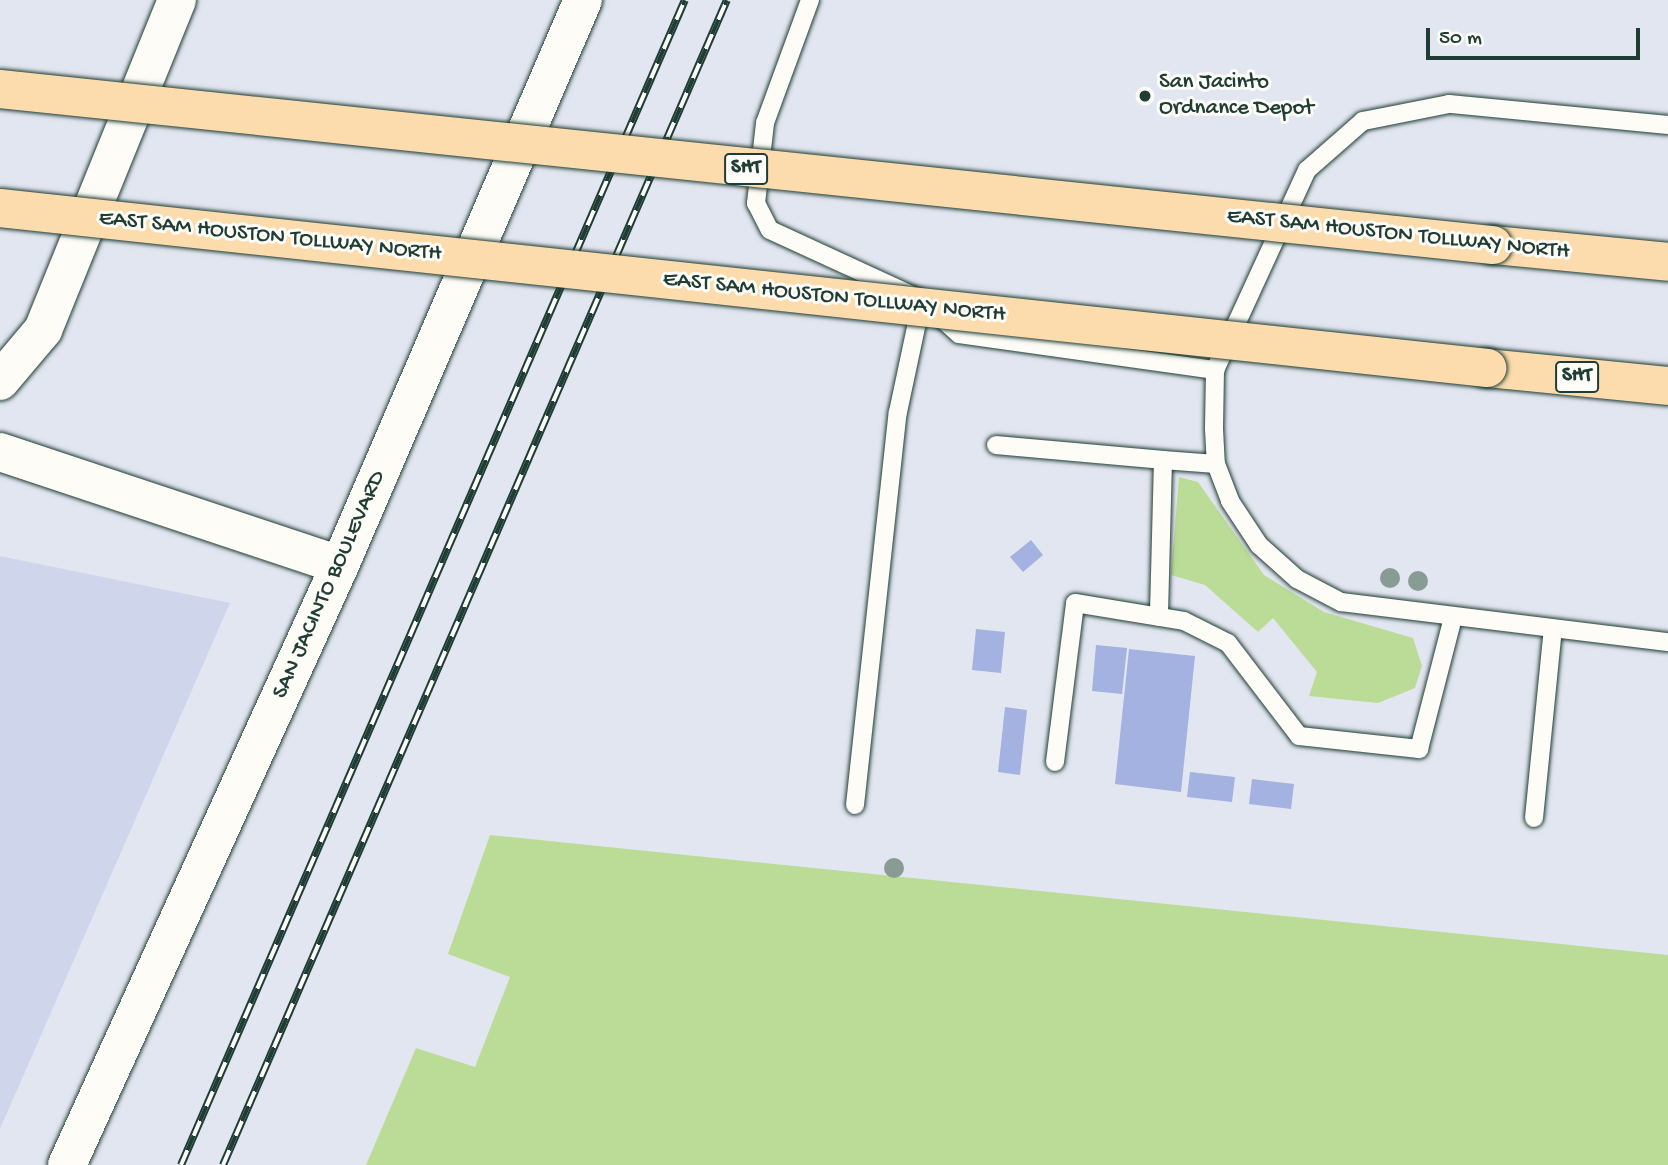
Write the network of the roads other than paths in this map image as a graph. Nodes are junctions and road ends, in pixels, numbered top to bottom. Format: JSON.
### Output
{"nodes":[{"id":1,"x":177,"y":0,"type":"edge"},
{"id":2,"x":583,"y":0,"type":"edge"},
{"id":3,"x":810,"y":0,"type":"edge"},
{"id":4,"x":0,"y":89,"type":"edge"},
{"id":5,"x":1668,"y":125,"type":"edge"},
{"id":6,"x":0,"y":208,"type":"edge"},
{"id":7,"x":1668,"y":262,"type":"edge"},
{"id":8,"x":922,"y":301,"type":"junction"},
{"id":9,"x":1215,"y":370,"type":"junction"},
{"id":10,"x":0,"y":381,"type":"edge"},
{"id":11,"x":1668,"y":386,"type":"edge"},
{"id":12,"x":996,"y":445,"type":"dead end"},
{"id":13,"x":0,"y":452,"type":"edge"},
{"id":14,"x":1163,"y":460,"type":"junction"},
{"id":15,"x":1216,"y":464,"type":"junction"},
{"id":16,"x":340,"y":565,"type":"junction"},
{"id":17,"x":1159,"y":617,"type":"junction"},
{"id":18,"x":1453,"y":618,"type":"junction"},
{"id":19,"x":1553,"y":629,"type":"junction"},
{"id":20,"x":1668,"y":642,"type":"edge"},
{"id":21,"x":1055,"y":762,"type":"dead end"},
{"id":22,"x":855,"y":805,"type":"dead end"},
{"id":23,"x":1534,"y":818,"type":"dead end"},
{"id":24,"x":67,"y":1165,"type":"edge"}],
"edges":[{"from":1,"to":10,"type":"main road"},
{"from":2,"to":16,"type":"main road","name":"SAN JACINTO BOULEVARD"},
{"from":3,"to":8,"type":"lane"},
{"from":4,"to":7,"type":"highway","name":"EAST SAM HOUSTON TOLLWAY NORTH","number":"SHT","bridge":true},
{"from":5,"to":9,"type":"lane"},
{"from":6,"to":11,"type":"highway","name":"EAST SAM HOUSTON TOLLWAY NORTH","number":"SHT","bridge":true},
{"from":8,"to":9,"type":"lane"},
{"from":8,"to":22,"type":"lane"},
{"from":9,"to":15,"type":"lane"},
{"from":12,"to":14,"type":"lane"},
{"from":13,"to":16,"type":"main road"},
{"from":14,"to":15,"type":"lane"},
{"from":14,"to":17,"type":"lane"},
{"from":15,"to":18,"type":"lane"},
{"from":16,"to":24,"type":"main road","name":"SAN JACINTO BOULEVARD"},
{"from":17,"to":18,"type":"lane"},
{"from":17,"to":21,"type":"lane"},
{"from":18,"to":19,"type":"lane"},
{"from":19,"to":20,"type":"lane"},
{"from":19,"to":23,"type":"lane"}]}
